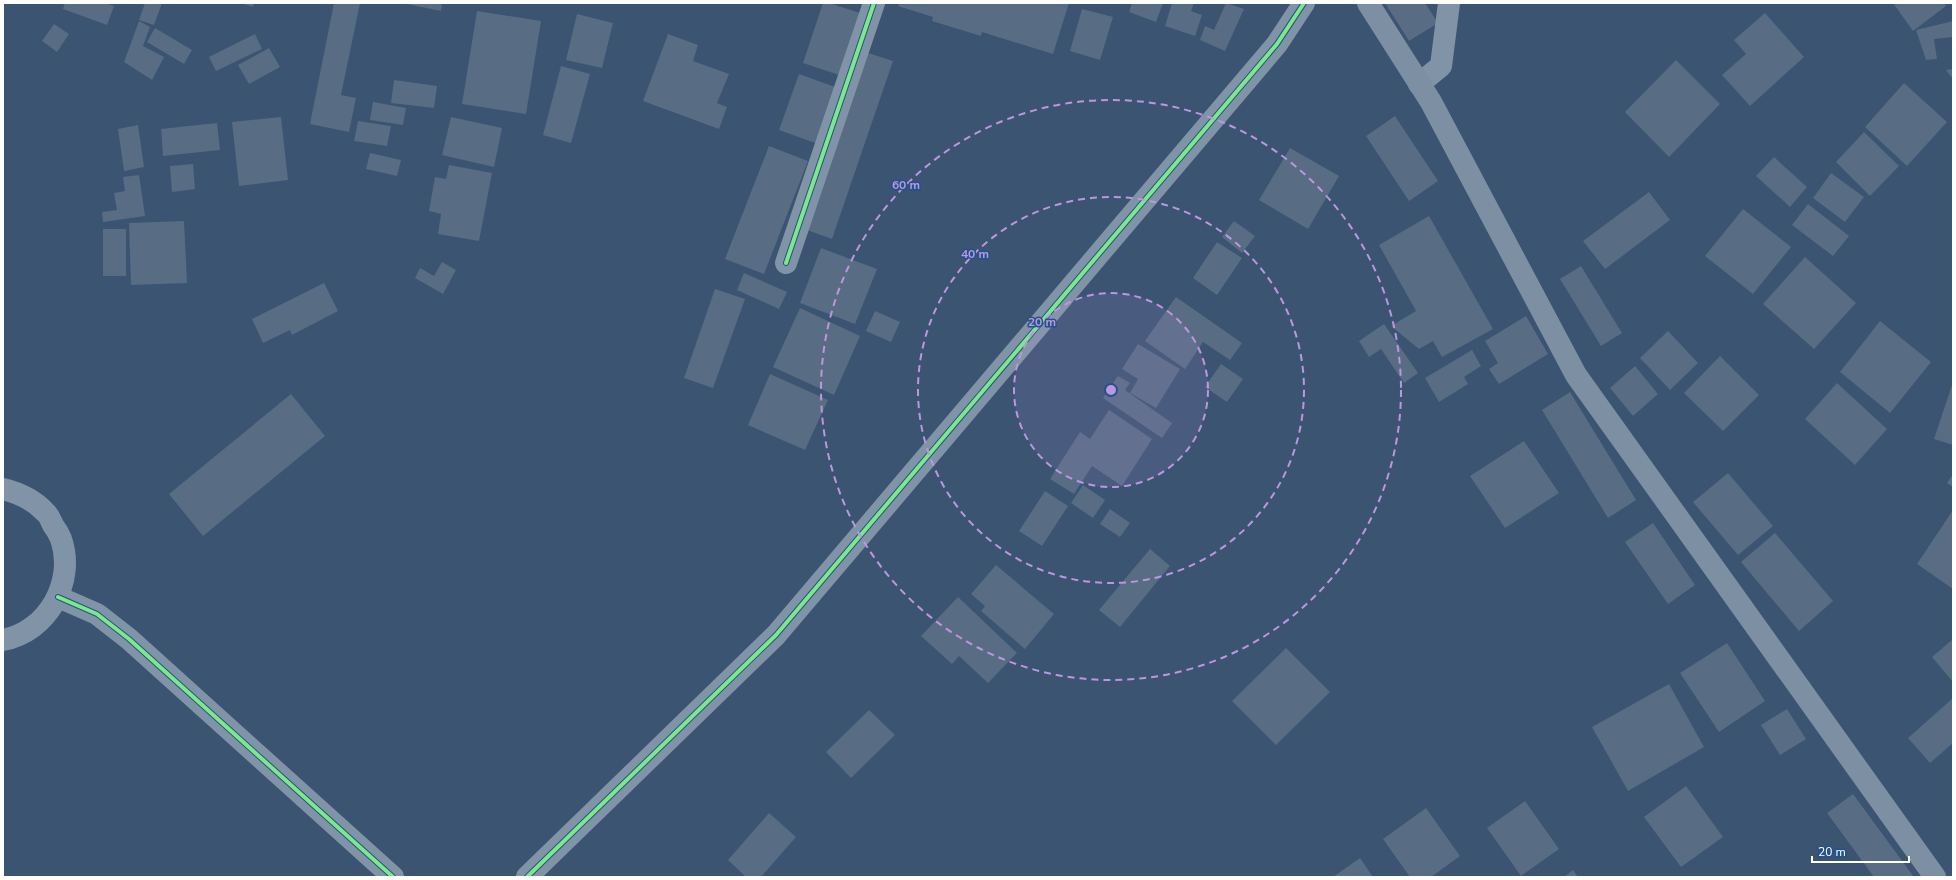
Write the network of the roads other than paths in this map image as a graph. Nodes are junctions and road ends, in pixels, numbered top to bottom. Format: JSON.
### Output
{"nodes":[{"id":1,"x":874,"y":3,"type":"edge"},
{"id":2,"x":1304,"y":3,"type":"edge"},
{"id":3,"x":1368,"y":3,"type":"edge"},
{"id":4,"x":1449,"y":3,"type":"edge"},
{"id":5,"x":1419,"y":84,"type":"junction"},
{"id":6,"x":786,"y":263,"type":"dead end"},
{"id":7,"x":3,"y":489,"type":"edge"},
{"id":8,"x":58,"y":598,"type":"junction"},
{"id":9,"x":3,"y":640,"type":"edge"},
{"id":10,"x":393,"y":877,"type":"edge"},
{"id":11,"x":527,"y":877,"type":"edge"},
{"id":12,"x":1935,"y":877,"type":"edge"}],
"edges":[{"from":1,"to":6,"type":"street"},
{"from":2,"to":11,"type":"street"},
{"from":3,"to":5,"type":"main road"},
{"from":4,"to":5,"type":"street"},
{"from":5,"to":12,"type":"main road"},
{"from":7,"to":8,"type":"street"},
{"from":8,"to":9,"type":"street"},
{"from":8,"to":10,"type":"street"}]}
